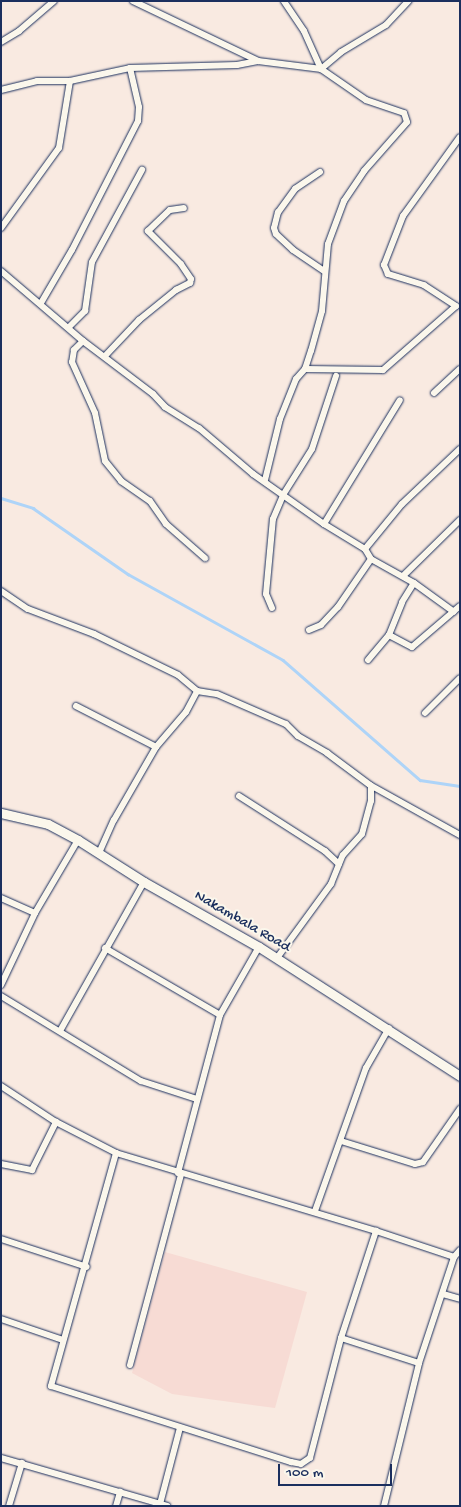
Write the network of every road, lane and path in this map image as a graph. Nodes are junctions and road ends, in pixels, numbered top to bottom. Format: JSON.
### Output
{"nodes":[{"id":1,"x":54,"y":1,"type":"edge"},
{"id":2,"x":133,"y":1,"type":"edge"},
{"id":3,"x":284,"y":1,"type":"edge"},
{"id":4,"x":408,"y":1,"type":"edge"},
{"id":5,"x":1,"y":42,"type":"edge"},
{"id":6,"x":258,"y":61,"type":"junction"},
{"id":7,"x":130,"y":68,"type":"junction"},
{"id":8,"x":321,"y":69,"type":"junction"},
{"id":9,"x":70,"y":81,"type":"junction"},
{"id":10,"x":1,"y":90,"type":"edge"},
{"id":11,"x":460,"y":137,"type":"edge"},
{"id":12,"x":142,"y":170,"type":"dead end"},
{"id":13,"x":320,"y":172,"type":"dead end"},
{"id":14,"x":184,"y":208,"type":"dead end"},
{"id":15,"x":1,"y":228,"type":"edge"},
{"id":16,"x":1,"y":271,"type":"edge"},
{"id":17,"x":324,"y":272,"type":"junction"},
{"id":18,"x":42,"y":302,"type":"junction"},
{"id":19,"x":458,"y":304,"type":"edge"},
{"id":20,"x":69,"y":327,"type":"junction"},
{"id":21,"x":83,"y":341,"type":"junction"},
{"id":22,"x":105,"y":356,"type":"junction"},
{"id":23,"x":305,"y":369,"type":"junction"},
{"id":24,"x":460,"y":369,"type":"edge"},
{"id":25,"x":336,"y":376,"type":"dead end"},
{"id":26,"x":434,"y":393,"type":"dead end"},
{"id":27,"x":400,"y":400,"type":"dead end"},
{"id":28,"x":460,"y":449,"type":"edge"},
{"id":29,"x":265,"y":480,"type":"junction"},
{"id":30,"x":283,"y":495,"type":"junction"},
{"id":31,"x":460,"y":520,"type":"edge"},
{"id":32,"x":324,"y":524,"type":"junction"},
{"id":33,"x":365,"y":550,"type":"junction"},
{"id":34,"x":205,"y":558,"type":"dead end"},
{"id":35,"x":371,"y":559,"type":"junction"},
{"id":36,"x":403,"y":576,"type":"junction"},
{"id":37,"x":414,"y":583,"type":"junction"},
{"id":38,"x":1,"y":591,"type":"edge"},
{"id":39,"x":460,"y":606,"type":"edge"},
{"id":40,"x":272,"y":608,"type":"dead end"},
{"id":41,"x":454,"y":612,"type":"junction"},
{"id":42,"x":309,"y":630,"type":"dead end"},
{"id":43,"x":389,"y":635,"type":"junction"},
{"id":44,"x":368,"y":660,"type":"dead end"},
{"id":45,"x":460,"y":678,"type":"edge"},
{"id":46,"x":197,"y":691,"type":"junction"},
{"id":47,"x":76,"y":706,"type":"dead end"},
{"id":48,"x":425,"y":714,"type":"dead end"},
{"id":49,"x":156,"y":747,"type":"junction"},
{"id":50,"x":370,"y":785,"type":"junction"},
{"id":51,"x":238,"y":796,"type":"dead end"},
{"id":52,"x":1,"y":813,"type":"edge"},
{"id":53,"x":460,"y":835,"type":"edge"},
{"id":54,"x":78,"y":840,"type":"junction"},
{"id":55,"x":99,"y":853,"type":"junction"},
{"id":56,"x":339,"y":864,"type":"junction"},
{"id":57,"x":144,"y":882,"type":"junction"},
{"id":58,"x":1,"y":898,"type":"edge"},
{"id":59,"x":35,"y":913,"type":"junction"},
{"id":60,"x":259,"y":947,"type":"junction"},
{"id":61,"x":105,"y":948,"type":"junction"},
{"id":62,"x":277,"y":958,"type":"junction"},
{"id":63,"x":1,"y":985,"type":"edge"},
{"id":64,"x":1,"y":996,"type":"edge"},
{"id":65,"x":220,"y":1015,"type":"junction"},
{"id":66,"x":389,"y":1028,"type":"junction"},
{"id":67,"x":60,"y":1031,"type":"junction"},
{"id":68,"x":460,"y":1076,"type":"edge"},
{"id":69,"x":1,"y":1086,"type":"edge"},
{"id":70,"x":197,"y":1099,"type":"junction"},
{"id":71,"x":460,"y":1109,"type":"edge"},
{"id":72,"x":56,"y":1122,"type":"junction"},
{"id":73,"x":341,"y":1141,"type":"junction"},
{"id":74,"x":116,"y":1153,"type":"junction"},
{"id":75,"x":1,"y":1164,"type":"edge"},
{"id":76,"x":180,"y":1174,"type":"junction"},
{"id":77,"x":315,"y":1211,"type":"junction"},
{"id":78,"x":376,"y":1232,"type":"junction"},
{"id":79,"x":1,"y":1239,"type":"edge"},
{"id":80,"x":460,"y":1250,"type":"edge"},
{"id":81,"x":454,"y":1257,"type":"junction"},
{"id":82,"x":86,"y":1266,"type":"junction"},
{"id":83,"x":442,"y":1294,"type":"junction"},
{"id":84,"x":460,"y":1299,"type":"edge"},
{"id":85,"x":1,"y":1319,"type":"edge"},
{"id":86,"x":342,"y":1338,"type":"junction"},
{"id":87,"x":63,"y":1340,"type":"junction"},
{"id":88,"x":419,"y":1363,"type":"junction"},
{"id":89,"x":130,"y":1365,"type":"dead end"},
{"id":90,"x":180,"y":1428,"type":"junction"},
{"id":91,"x":1,"y":1458,"type":"edge"},
{"id":92,"x":22,"y":1463,"type":"junction"},
{"id":93,"x":120,"y":1492,"type":"junction"},
{"id":94,"x":164,"y":1505,"type":"edge"},
{"id":95,"x":9,"y":1506,"type":"edge"},
{"id":96,"x":116,"y":1506,"type":"edge"},
{"id":97,"x":384,"y":1506,"type":"edge"}],
"edges":[{"from":1,"to":5,"type":"street"},
{"from":2,"to":6,"type":"street"},
{"from":3,"to":8,"type":"street"},
{"from":4,"to":8,"type":"street"},
{"from":6,"to":7,"type":"street"},
{"from":6,"to":8,"type":"street"},
{"from":7,"to":9,"type":"street"},
{"from":7,"to":18,"type":"street"},
{"from":8,"to":17,"type":"street"},
{"from":9,"to":10,"type":"street"},
{"from":9,"to":15,"type":"street"},
{"from":11,"to":19,"type":"street"},
{"from":12,"to":20,"type":"street"},
{"from":13,"to":17,"type":"street"},
{"from":14,"to":22,"type":"street"},
{"from":16,"to":18,"type":"street"},
{"from":17,"to":23,"type":"street"},
{"from":18,"to":20,"type":"street"},
{"from":19,"to":23,"type":"street"},
{"from":20,"to":21,"type":"street"},
{"from":21,"to":22,"type":"street"},
{"from":21,"to":34,"type":"street"},
{"from":22,"to":29,"type":"street"},
{"from":23,"to":29,"type":"street"},
{"from":24,"to":26,"type":"street"},
{"from":25,"to":30,"type":"street"},
{"from":27,"to":32,"type":"street"},
{"from":28,"to":33,"type":"street"},
{"from":29,"to":30,"type":"street"},
{"from":30,"to":32,"type":"street"},
{"from":30,"to":40,"type":"street"},
{"from":31,"to":36,"type":"street"},
{"from":32,"to":33,"type":"street"},
{"from":33,"to":35,"type":"street"},
{"from":35,"to":36,"type":"street"},
{"from":35,"to":42,"type":"street"},
{"from":36,"to":37,"type":"street"},
{"from":37,"to":41,"type":"street"},
{"from":37,"to":43,"type":"street"},
{"from":38,"to":46,"type":"street"},
{"from":39,"to":41,"type":"street"},
{"from":41,"to":43,"type":"street"},
{"from":43,"to":44,"type":"street"},
{"from":45,"to":48,"type":"street"},
{"from":46,"to":49,"type":"street"},
{"from":46,"to":50,"type":"street"},
{"from":47,"to":49,"type":"street"},
{"from":49,"to":55,"type":"street"},
{"from":50,"to":53,"type":"street"},
{"from":50,"to":56,"type":"street"},
{"from":51,"to":56,"type":"street"},
{"from":52,"to":54,"type":"main road","name":"Nakambala Road"},
{"from":54,"to":55,"type":"main road","name":"Nakambala Road"},
{"from":54,"to":59,"type":"street"},
{"from":55,"to":57,"type":"main road","name":"Nakambala Road"},
{"from":56,"to":62,"type":"street"},
{"from":57,"to":60,"type":"main road","name":"Nakambala Road"},
{"from":57,"to":61,"type":"street"},
{"from":58,"to":59,"type":"street"},
{"from":59,"to":63,"type":"street"},
{"from":60,"to":62,"type":"main road","name":"Nakambala Road"},
{"from":60,"to":65,"type":"street"},
{"from":61,"to":65,"type":"street"},
{"from":61,"to":67,"type":"street"},
{"from":62,"to":66,"type":"main road","name":"Nakambala Road"},
{"from":64,"to":67,"type":"street"},
{"from":65,"to":70,"type":"street"},
{"from":66,"to":68,"type":"main road","name":"Nakambala Road"},
{"from":66,"to":73,"type":"street"},
{"from":67,"to":70,"type":"street"},
{"from":69,"to":72,"type":"street"},
{"from":70,"to":76,"type":"street"},
{"from":71,"to":73,"type":"street"},
{"from":72,"to":74,"type":"street"},
{"from":72,"to":75,"type":"street"},
{"from":73,"to":77,"type":"street"},
{"from":74,"to":76,"type":"street"},
{"from":74,"to":82,"type":"street"},
{"from":76,"to":77,"type":"street"},
{"from":76,"to":89,"type":"street"},
{"from":77,"to":78,"type":"street"},
{"from":78,"to":81,"type":"street"},
{"from":78,"to":86,"type":"street"},
{"from":79,"to":82,"type":"street"},
{"from":80,"to":81,"type":"street"},
{"from":81,"to":83,"type":"street"},
{"from":82,"to":87,"type":"street"},
{"from":83,"to":84,"type":"street"},
{"from":83,"to":88,"type":"street"},
{"from":85,"to":87,"type":"street"},
{"from":86,"to":88,"type":"street"},
{"from":86,"to":90,"type":"street"},
{"from":87,"to":90,"type":"street"},
{"from":88,"to":97,"type":"street"},
{"from":90,"to":94,"type":"street"},
{"from":91,"to":92,"type":"street"},
{"from":92,"to":93,"type":"street"},
{"from":92,"to":95,"type":"street"},
{"from":93,"to":94,"type":"street"},
{"from":93,"to":96,"type":"street"}]}
